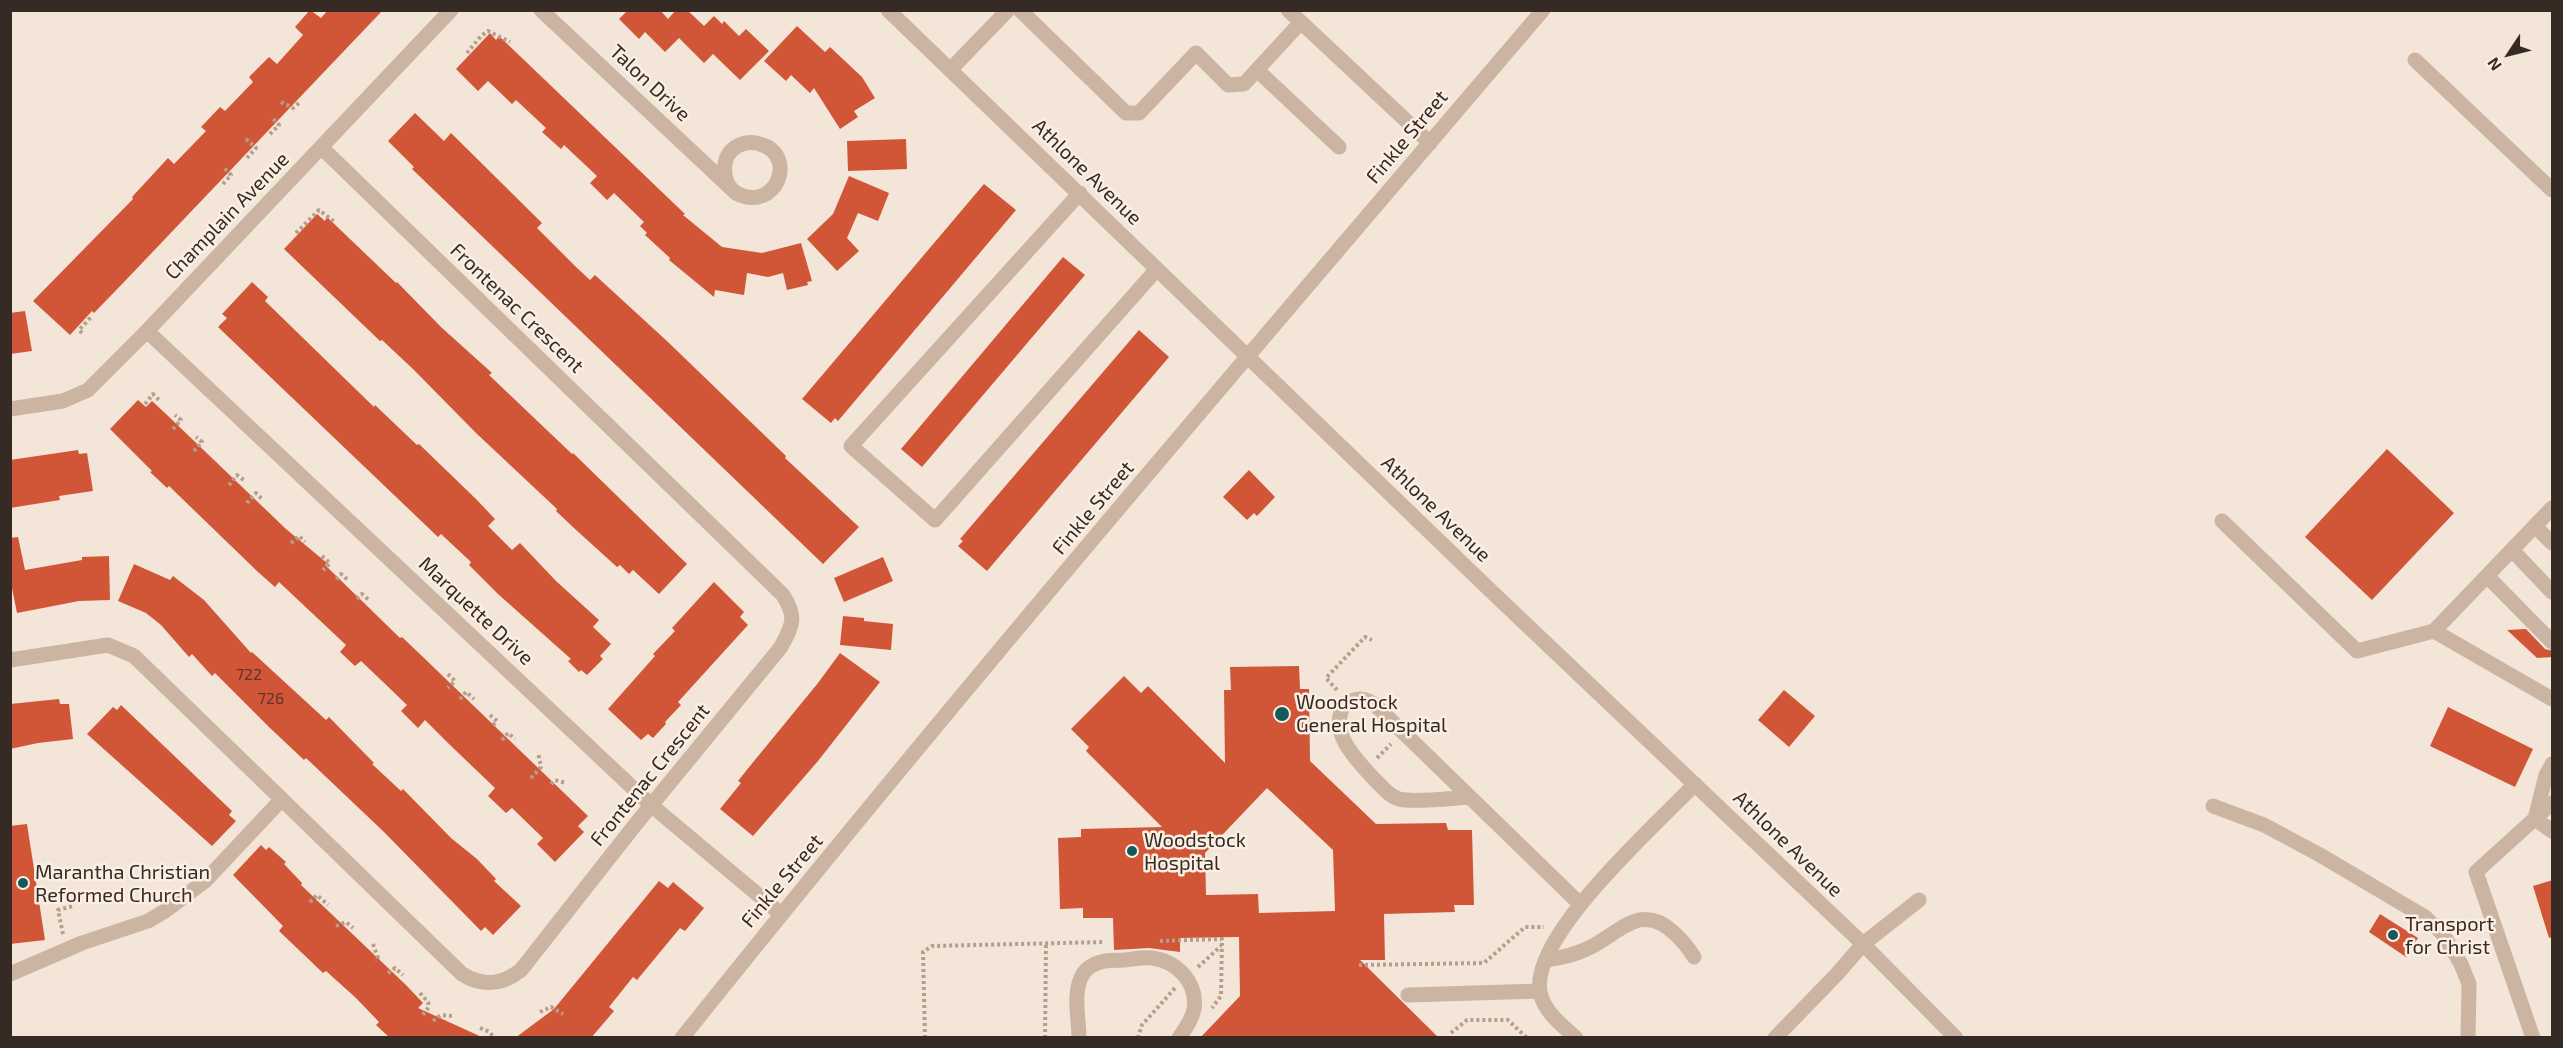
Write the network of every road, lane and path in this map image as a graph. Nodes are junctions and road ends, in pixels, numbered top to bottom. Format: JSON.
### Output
{"nodes":[{"id":1,"x":451,"y":10,"type":"edge"},
{"id":2,"x":541,"y":10,"type":"edge"},
{"id":3,"x":888,"y":10,"type":"edge"},
{"id":4,"x":1008,"y":10,"type":"edge"},
{"id":5,"x":1020,"y":10,"type":"edge"},
{"id":6,"x":1288,"y":10,"type":"edge"},
{"id":7,"x":1543,"y":10,"type":"edge"},
{"id":8,"x":1301,"y":22,"type":"junction"},
{"id":9,"x":510,"y":42,"type":"dead end"},
{"id":10,"x":467,"y":53,"type":"dead end"},
{"id":11,"x":2415,"y":60,"type":"dead end"},
{"id":12,"x":950,"y":70,"type":"junction"},
{"id":13,"x":1257,"y":70,"type":"junction"},
{"id":14,"x":281,"y":102,"type":"dead end"},
{"id":15,"x":299,"y":103,"type":"dead end"},
{"id":16,"x":271,"y":117,"type":"dead end"},
{"id":17,"x":270,"y":134,"type":"dead end"},
{"id":18,"x":246,"y":139,"type":"dead end"},
{"id":19,"x":1430,"y":143,"type":"junction"},
{"id":20,"x":1339,"y":147,"type":"dead end"},
{"id":21,"x":322,"y":148,"type":"junction"},
{"id":22,"x":247,"y":158,"type":"dead end"},
{"id":23,"x":224,"y":168,"type":"dead end"},
{"id":24,"x":223,"y":184,"type":"dead end"},
{"id":25,"x":729,"y":186,"type":"dead end"},
{"id":26,"x":2553,"y":189,"type":"edge"},
{"id":27,"x":1080,"y":193,"type":"junction"},
{"id":28,"x":336,"y":223,"type":"dead end"},
{"id":29,"x":296,"y":233,"type":"dead end"},
{"id":30,"x":1157,"y":269,"type":"junction"},
{"id":31,"x":91,"y":317,"type":"dead end"},
{"id":32,"x":147,"y":331,"type":"junction"},
{"id":33,"x":82,"y":333,"type":"dead end"},
{"id":34,"x":1247,"y":357,"type":"junction"},
{"id":35,"x":159,"y":400,"type":"dead end"},
{"id":36,"x":145,"y":404,"type":"dead end"},
{"id":37,"x":10,"y":409,"type":"edge"},
{"id":38,"x":176,"y":415,"type":"dead end"},
{"id":39,"x":172,"y":429,"type":"dead end"},
{"id":40,"x":196,"y":437,"type":"dead end"},
{"id":41,"x":194,"y":451,"type":"dead end"},
{"id":42,"x":245,"y":481,"type":"dead end"},
{"id":43,"x":229,"y":485,"type":"dead end"},
{"id":44,"x":263,"y":500,"type":"dead end"},
{"id":45,"x":248,"y":503,"type":"dead end"},
{"id":46,"x":2553,"y":508,"type":"edge"},
{"id":47,"x":2222,"y":521,"type":"dead end"},
{"id":48,"x":2535,"y":526,"type":"junction"},
{"id":49,"x":305,"y":542,"type":"dead end"},
{"id":50,"x":291,"y":543,"type":"dead end"},
{"id":51,"x":2553,"y":543,"type":"edge"},
{"id":52,"x":2512,"y":550,"type":"junction"},
{"id":53,"x":322,"y":556,"type":"dead end"},
{"id":54,"x":323,"y":570,"type":"dead end"},
{"id":55,"x":2487,"y":576,"type":"junction"},
{"id":56,"x":336,"y":579,"type":"dead end"},
{"id":57,"x":348,"y":580,"type":"dead end"},
{"id":58,"x":2553,"y":592,"type":"edge"},
{"id":59,"x":357,"y":599,"type":"dead end"},
{"id":60,"x":369,"y":600,"type":"dead end"},
{"id":61,"x":2434,"y":631,"type":"junction"},
{"id":62,"x":1372,"y":640,"type":"dead end"},
{"id":63,"x":2553,"y":642,"type":"edge"},
{"id":64,"x":10,"y":660,"type":"edge"},
{"id":65,"x":448,"y":674,"type":"dead end"},
{"id":66,"x":448,"y":688,"type":"dead end"},
{"id":67,"x":1342,"y":696,"type":"dead end"},
{"id":68,"x":460,"y":699,"type":"dead end"},
{"id":69,"x":474,"y":699,"type":"dead end"},
{"id":70,"x":2553,"y":699,"type":"edge"},
{"id":71,"x":490,"y":715,"type":"dead end"},
{"id":72,"x":491,"y":728,"type":"dead end"},
{"id":73,"x":515,"y":739,"type":"dead end"},
{"id":74,"x":502,"y":740,"type":"dead end"},
{"id":75,"x":538,"y":752,"type":"dead end"},
{"id":76,"x":2553,"y":764,"type":"edge"},
{"id":77,"x":531,"y":778,"type":"dead end"},
{"id":78,"x":566,"y":783,"type":"dead end"},
{"id":79,"x":551,"y":784,"type":"dead end"},
{"id":80,"x":1695,"y":784,"type":"junction"},
{"id":81,"x":1469,"y":797,"type":"junction"},
{"id":82,"x":282,"y":799,"type":"junction"},
{"id":83,"x":2553,"y":803,"type":"edge"},
{"id":84,"x":651,"y":805,"type":"junction"},
{"id":85,"x":2213,"y":806,"type":"dead end"},
{"id":86,"x":2535,"y":819,"type":"junction"},
{"id":87,"x":2553,"y":831,"type":"edge"},
{"id":88,"x":1918,"y":900,"type":"dead end"},
{"id":89,"x":310,"y":902,"type":"dead end"},
{"id":90,"x":1580,"y":904,"type":"junction"},
{"id":91,"x":328,"y":905,"type":"dead end"},
{"id":92,"x":73,"y":906,"type":"dead end"},
{"id":93,"x":781,"y":914,"type":"junction"},
{"id":94,"x":336,"y":926,"type":"dead end"},
{"id":95,"x":353,"y":928,"type":"dead end"},
{"id":96,"x":1560,"y":931,"type":"junction"},
{"id":97,"x":59,"y":940,"type":"dead end"},
{"id":98,"x":1046,"y":943,"type":"dead end"},
{"id":99,"x":373,"y":944,"type":"dead end"},
{"id":100,"x":1863,"y":944,"type":"junction"},
{"id":101,"x":1694,"y":957,"type":"dead end"},
{"id":102,"x":1546,"y":960,"type":"junction"},
{"id":103,"x":376,"y":961,"type":"dead end"},
{"id":104,"x":1359,"y":965,"type":"dead end"},
{"id":105,"x":388,"y":973,"type":"dead end"},
{"id":106,"x":10,"y":974,"type":"edge"},
{"id":107,"x":404,"y":975,"type":"dead end"},
{"id":108,"x":1540,"y":991,"type":"junction"},
{"id":109,"x":420,"y":993,"type":"dead end"},
{"id":110,"x":1408,"y":995,"type":"dead end"},
{"id":111,"x":540,"y":1012,"type":"dead end"},
{"id":112,"x":563,"y":1014,"type":"dead end"},
{"id":113,"x":453,"y":1016,"type":"dead end"},
{"id":114,"x":421,"y":1017,"type":"dead end"},
{"id":115,"x":434,"y":1021,"type":"dead end"},
{"id":116,"x":480,"y":1028,"type":"dead end"},
{"id":117,"x":1451,"y":1033,"type":"dead end"},
{"id":118,"x":495,"y":1038,"type":"edge"},
{"id":119,"x":682,"y":1038,"type":"edge"},
{"id":120,"x":1045,"y":1038,"type":"edge"},
{"id":121,"x":1079,"y":1038,"type":"edge"},
{"id":122,"x":1179,"y":1038,"type":"edge"},
{"id":123,"x":1527,"y":1038,"type":"edge"},
{"id":124,"x":1576,"y":1038,"type":"edge"},
{"id":125,"x":1775,"y":1038,"type":"edge"},
{"id":126,"x":1956,"y":1038,"type":"edge"},
{"id":127,"x":2468,"y":1038,"type":"edge"},
{"id":128,"x":2533,"y":1038,"type":"edge"}],
"edges":[{"from":1,"to":21,"type":"street","name":"Champlain Avenue"},
{"from":2,"to":25,"type":"street","name":"Talon Drive"},
{"from":3,"to":12,"type":"street","name":"Athlone Avenue"},
{"from":4,"to":12,"type":"street"},
{"from":5,"to":13,"type":"street"},
{"from":6,"to":8,"type":"street"},
{"from":7,"to":19,"type":"street","name":"Finkle Street"},
{"from":8,"to":13,"type":"street"},
{"from":8,"to":19,"type":"street"},
{"from":9,"to":10,"type":"path"},
{"from":11,"to":26,"type":"street"},
{"from":12,"to":27,"type":"street","name":"Athlone Avenue"},
{"from":13,"to":20,"type":"street"},
{"from":14,"to":15,"type":"path"},
{"from":16,"to":17,"type":"path"},
{"from":18,"to":22,"type":"path"},
{"from":19,"to":34,"type":"street","name":"Finkle Street"},
{"from":21,"to":32,"type":"street","name":"Champlain Avenue"},
{"from":21,"to":84,"type":"street","name":"Frontenac Crescent"},
{"from":23,"to":24,"type":"path"},
{"from":27,"to":30,"type":"street","name":"Athlone Avenue"},
{"from":27,"to":30,"type":"street"},
{"from":28,"to":29,"type":"path"},
{"from":30,"to":34,"type":"street","name":"Athlone Avenue"},
{"from":31,"to":33,"type":"path"},
{"from":32,"to":37,"type":"street","name":"Champlain Avenue"},
{"from":32,"to":84,"type":"street","name":"Marquette Drive"},
{"from":34,"to":80,"type":"street","name":"Athlone Avenue"},
{"from":34,"to":93,"type":"street","name":"Finkle Street"},
{"from":35,"to":36,"type":"path"},
{"from":38,"to":39,"type":"path"},
{"from":40,"to":41,"type":"path"},
{"from":42,"to":43,"type":"path"},
{"from":44,"to":45,"type":"path"},
{"from":46,"to":48,"type":"street"},
{"from":47,"to":61,"type":"street"},
{"from":48,"to":51,"type":"street"},
{"from":48,"to":52,"type":"street"},
{"from":49,"to":50,"type":"path"},
{"from":52,"to":55,"type":"street"},
{"from":52,"to":58,"type":"street"},
{"from":53,"to":54,"type":"path"},
{"from":55,"to":61,"type":"street"},
{"from":55,"to":63,"type":"street"},
{"from":56,"to":57,"type":"path"},
{"from":59,"to":60,"type":"path"},
{"from":61,"to":70,"type":"street"},
{"from":62,"to":67,"type":"path"},
{"from":64,"to":82,"type":"street","name":"Frontenac Crescent"},
{"from":65,"to":66,"type":"path"},
{"from":68,"to":69,"type":"path"},
{"from":71,"to":72,"type":"path"},
{"from":73,"to":74,"type":"path"},
{"from":75,"to":77,"type":"path"},
{"from":76,"to":86,"type":"street"},
{"from":78,"to":79,"type":"path"},
{"from":80,"to":90,"type":"street"},
{"from":80,"to":100,"type":"street","name":"Athlone Avenue"},
{"from":81,"to":81,"type":"street"},
{"from":81,"to":90,"type":"street"},
{"from":82,"to":84,"type":"street","name":"Frontenac Crescent"},
{"from":82,"to":106,"type":"street"},
{"from":83,"to":86,"type":"street"},
{"from":84,"to":93,"type":"street","name":"Marquette Drive"},
{"from":85,"to":127,"type":"street"},
{"from":86,"to":87,"type":"street"},
{"from":86,"to":128,"type":"street"},
{"from":88,"to":100,"type":"street"},
{"from":89,"to":91,"type":"path"},
{"from":90,"to":96,"type":"street"},
{"from":92,"to":97,"type":"path"},
{"from":93,"to":119,"type":"street","name":"Finkle Street"},
{"from":94,"to":95,"type":"path"},
{"from":96,"to":102,"type":"street"},
{"from":96,"to":104,"type":"path"},
{"from":98,"to":120,"type":"path"},
{"from":99,"to":103,"type":"path"},
{"from":100,"to":125,"type":"street"},
{"from":100,"to":126,"type":"street","name":"Athlone Avenue"},
{"from":101,"to":102,"type":"street"},
{"from":102,"to":108,"type":"street"},
{"from":105,"to":107,"type":"path"},
{"from":108,"to":110,"type":"street"},
{"from":108,"to":124,"type":"street"},
{"from":109,"to":114,"type":"path"},
{"from":111,"to":112,"type":"path"},
{"from":113,"to":115,"type":"path"},
{"from":116,"to":118,"type":"path"},
{"from":117,"to":123,"type":"path"},
{"from":121,"to":122,"type":"street"}]}
